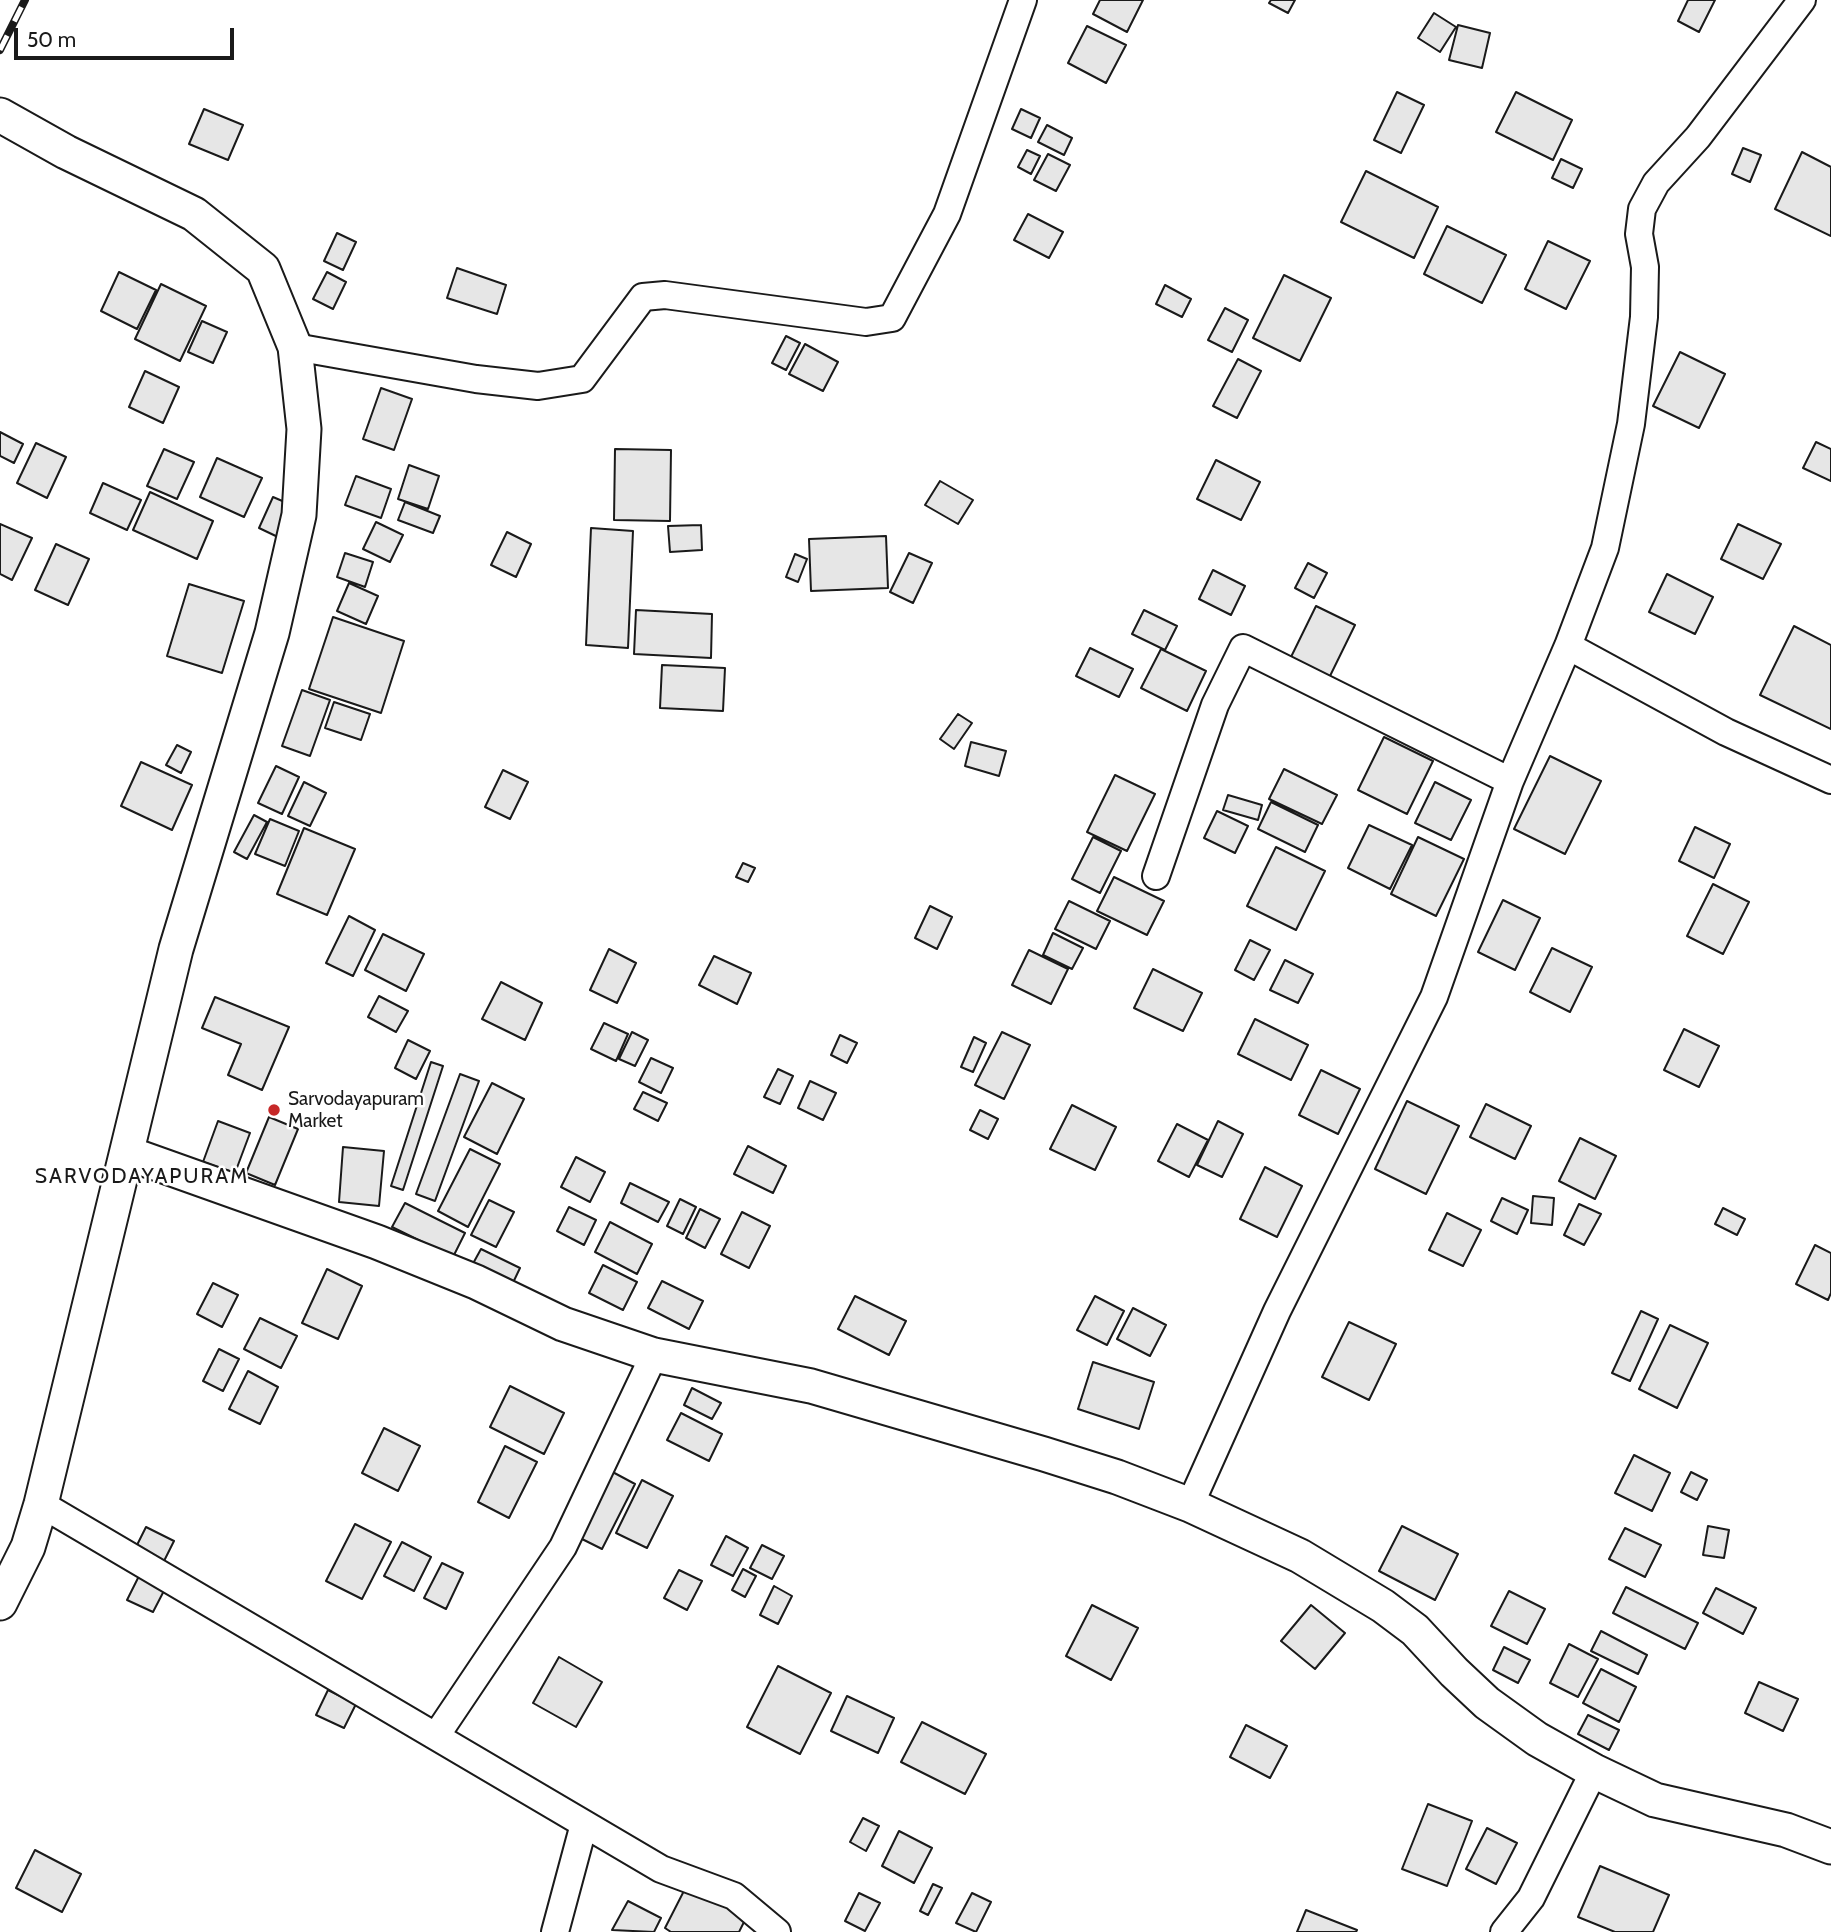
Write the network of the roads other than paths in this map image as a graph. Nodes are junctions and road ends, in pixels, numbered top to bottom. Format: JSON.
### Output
{"nodes":[{"id":1,"x":1023,"y":0,"type":"edge"},
{"id":2,"x":1802,"y":0,"type":"edge"},
{"id":3,"x":0,"y":115,"type":"edge"},
{"id":4,"x":295,"y":347,"type":"junction"},
{"id":5,"x":1568,"y":646,"type":"junction"},
{"id":6,"x":1831,"y":780,"type":"edge"},
{"id":7,"x":1510,"y":781,"type":"junction"},
{"id":8,"x":1156,"y":876,"type":"dead end"},
{"id":9,"x":127,"y":1153,"type":"junction"},
{"id":10,"x":654,"y":1355,"type":"junction"},
{"id":11,"x":41,"y":1504,"type":"junction"},
{"id":12,"x":1190,"y":1505,"type":"junction"},
{"id":13,"x":0,"y":1603,"type":"edge"},
{"id":14,"x":436,"y":1737,"type":"junction"},
{"id":15,"x":1594,"y":1771,"type":"junction"},
{"id":16,"x":584,"y":1824,"type":"junction"},
{"id":17,"x":1831,"y":1847,"type":"edge"},
{"id":18,"x":555,"y":1932,"type":"edge"},
{"id":19,"x":777,"y":1932,"type":"edge"},
{"id":20,"x":1504,"y":1932,"type":"edge"}],
"edges":[{"from":1,"to":4,"type":"street"},
{"from":2,"to":5,"type":"street"},
{"from":3,"to":4,"type":"street"},
{"from":4,"to":9,"type":"street"},
{"from":5,"to":6,"type":"street"},
{"from":5,"to":7,"type":"street"},
{"from":7,"to":8,"type":"street"},
{"from":7,"to":12,"type":"street"},
{"from":9,"to":10,"type":"street"},
{"from":9,"to":11,"type":"street"},
{"from":10,"to":12,"type":"street"},
{"from":10,"to":14,"type":"street"},
{"from":11,"to":13,"type":"street"},
{"from":11,"to":14,"type":"street"},
{"from":12,"to":15,"type":"street"},
{"from":14,"to":16,"type":"street"},
{"from":15,"to":17,"type":"street"},
{"from":15,"to":20,"type":"street"},
{"from":16,"to":18,"type":"street"},
{"from":16,"to":19,"type":"street"}]}
